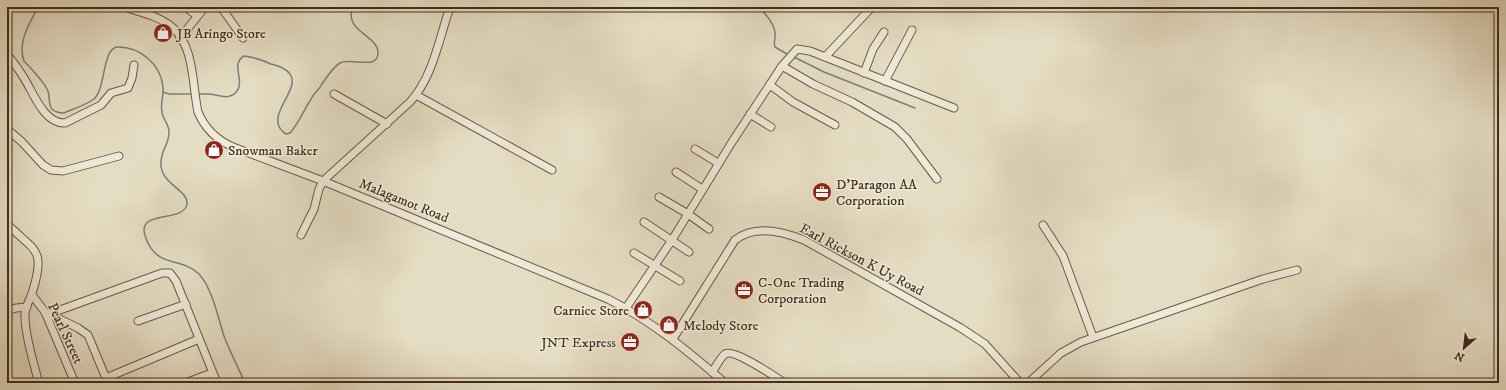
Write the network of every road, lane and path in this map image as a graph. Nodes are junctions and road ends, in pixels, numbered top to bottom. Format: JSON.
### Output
{"nodes":[{"id":1,"x":124,"y":7,"type":"edge"},
{"id":2,"x":186,"y":7,"type":"edge"},
{"id":3,"x":205,"y":7,"type":"edge"},
{"id":4,"x":221,"y":7,"type":"edge"},
{"id":5,"x":450,"y":7,"type":"edge"},
{"id":6,"x":872,"y":7,"type":"edge"},
{"id":7,"x":197,"y":16,"type":"junction"},
{"id":8,"x":912,"y":30,"type":"dead end"},
{"id":9,"x":884,"y":32,"type":"dead end"},
{"id":10,"x":180,"y":38,"type":"junction"},
{"id":11,"x":243,"y":38,"type":"dead end"},
{"id":12,"x":7,"y":55,"type":"edge"},
{"id":13,"x":825,"y":57,"type":"junction"},
{"id":14,"x":134,"y":65,"type":"dead end"},
{"id":15,"x":782,"y":66,"type":"junction"},
{"id":16,"x":864,"y":73,"type":"junction"},
{"id":17,"x":885,"y":81,"type":"junction"},
{"id":18,"x":770,"y":85,"type":"junction"},
{"id":19,"x":334,"y":94,"type":"dead end"},
{"id":20,"x":416,"y":95,"type":"junction"},
{"id":21,"x":954,"y":108,"type":"dead end"},
{"id":22,"x":750,"y":114,"type":"junction"},
{"id":23,"x":387,"y":124,"type":"junction"},
{"id":24,"x":835,"y":125,"type":"dead end"},
{"id":25,"x":771,"y":127,"type":"dead end"},
{"id":26,"x":7,"y":129,"type":"edge"},
{"id":27,"x":695,"y":149,"type":"dead end"},
{"id":28,"x":119,"y":156,"type":"dead end"},
{"id":29,"x":718,"y":163,"type":"junction"},
{"id":30,"x":552,"y":170,"type":"dead end"},
{"id":31,"x":676,"y":172,"type":"dead end"},
{"id":32,"x":937,"y":179,"type":"dead end"},
{"id":33,"x":323,"y":181,"type":"junction"},
{"id":34,"x":702,"y":189,"type":"junction"},
{"id":35,"x":659,"y":197,"type":"dead end"},
{"id":36,"x":688,"y":214,"type":"junction"},
{"id":37,"x":644,"y":222,"type":"dead end"},
{"id":38,"x":7,"y":224,"type":"edge"},
{"id":39,"x":1043,"y":225,"type":"dead end"},
{"id":40,"x":708,"y":229,"type":"dead end"},
{"id":41,"x":302,"y":236,"type":"dead end"},
{"id":42,"x":672,"y":240,"type":"junction"},
{"id":43,"x":689,"y":252,"type":"dead end"},
{"id":44,"x":634,"y":253,"type":"dead end"},
{"id":45,"x":655,"y":265,"type":"junction"},
{"id":46,"x":1297,"y":270,"type":"dead end"},
{"id":47,"x":680,"y":281,"type":"dead end"},
{"id":48,"x":32,"y":295,"type":"junction"},
{"id":49,"x":186,"y":304,"type":"junction"},
{"id":50,"x":27,"y":307,"type":"junction"},
{"id":51,"x":626,"y":308,"type":"junction"},
{"id":52,"x":7,"y":311,"type":"edge"},
{"id":53,"x":47,"y":313,"type":"junction"},
{"id":54,"x":138,"y":321,"type":"dead end"},
{"id":55,"x":1093,"y":337,"type":"junction"},
{"id":56,"x":199,"y":339,"type":"junction"},
{"id":57,"x":673,"y":339,"type":"junction"},
{"id":58,"x":212,"y":372,"type":"junction"},
{"id":59,"x":712,"y":372,"type":"junction"},
{"id":60,"x":107,"y":381,"type":"edge"},
{"id":61,"x":38,"y":383,"type":"edge"},
{"id":62,"x":75,"y":383,"type":"edge"},
{"id":63,"x":186,"y":383,"type":"edge"},
{"id":64,"x":217,"y":383,"type":"edge"},
{"id":65,"x":725,"y":383,"type":"edge"},
{"id":66,"x":785,"y":383,"type":"edge"},
{"id":67,"x":1020,"y":383,"type":"edge"},
{"id":68,"x":1028,"y":383,"type":"edge"}],
"edges":[{"from":1,"to":10,"type":"street","name":"Malagamot Road"},
{"from":2,"to":7,"type":"street"},
{"from":3,"to":7,"type":"street"},
{"from":4,"to":11,"type":"street"},
{"from":5,"to":20,"type":"street"},
{"from":6,"to":13,"type":"street"},
{"from":7,"to":10,"type":"street"},
{"from":8,"to":17,"type":"street"},
{"from":9,"to":16,"type":"street"},
{"from":10,"to":33,"type":"street","name":"Malagamot Road"},
{"from":12,"to":14,"type":"street"},
{"from":13,"to":15,"type":"street"},
{"from":13,"to":16,"type":"street"},
{"from":15,"to":18,"type":"street"},
{"from":15,"to":32,"type":"street"},
{"from":16,"to":17,"type":"street"},
{"from":17,"to":21,"type":"street"},
{"from":18,"to":22,"type":"street"},
{"from":18,"to":24,"type":"street"},
{"from":19,"to":23,"type":"street"},
{"from":20,"to":23,"type":"street"},
{"from":20,"to":30,"type":"street"},
{"from":22,"to":25,"type":"street"},
{"from":22,"to":29,"type":"street"},
{"from":23,"to":33,"type":"street"},
{"from":26,"to":28,"type":"street"},
{"from":27,"to":29,"type":"street"},
{"from":29,"to":34,"type":"street"},
{"from":31,"to":34,"type":"street"},
{"from":33,"to":41,"type":"street"},
{"from":33,"to":51,"type":"street","name":"Malagamot Road"},
{"from":34,"to":36,"type":"street"},
{"from":35,"to":36,"type":"street"},
{"from":36,"to":40,"type":"street"},
{"from":36,"to":42,"type":"street"},
{"from":37,"to":42,"type":"street"},
{"from":38,"to":48,"type":"street"},
{"from":39,"to":55,"type":"street"},
{"from":42,"to":43,"type":"street"},
{"from":42,"to":45,"type":"street"},
{"from":44,"to":45,"type":"street"},
{"from":45,"to":47,"type":"street"},
{"from":45,"to":51,"type":"street"},
{"from":46,"to":55,"type":"street"},
{"from":48,"to":50,"type":"street"},
{"from":48,"to":53,"type":"street","name":"Pearl Street"},
{"from":49,"to":53,"type":"street"},
{"from":49,"to":54,"type":"street"},
{"from":49,"to":56,"type":"street"},
{"from":50,"to":52,"type":"street"},
{"from":50,"to":61,"type":"street"},
{"from":51,"to":57,"type":"street","name":"Malagamot Road"},
{"from":53,"to":60,"type":"street"},
{"from":53,"to":62,"type":"street","name":"Pearl Street"},
{"from":55,"to":68,"type":"street"},
{"from":56,"to":58,"type":"street"},
{"from":56,"to":60,"type":"street"},
{"from":57,"to":59,"type":"street","name":"Malagamot Road"},
{"from":57,"to":67,"type":"street","name":"Earl Rickson K Uy Road"},
{"from":58,"to":63,"type":"street"},
{"from":58,"to":64,"type":"street"},
{"from":59,"to":65,"type":"street","name":"Malagamot Road"},
{"from":59,"to":66,"type":"street"}]}
